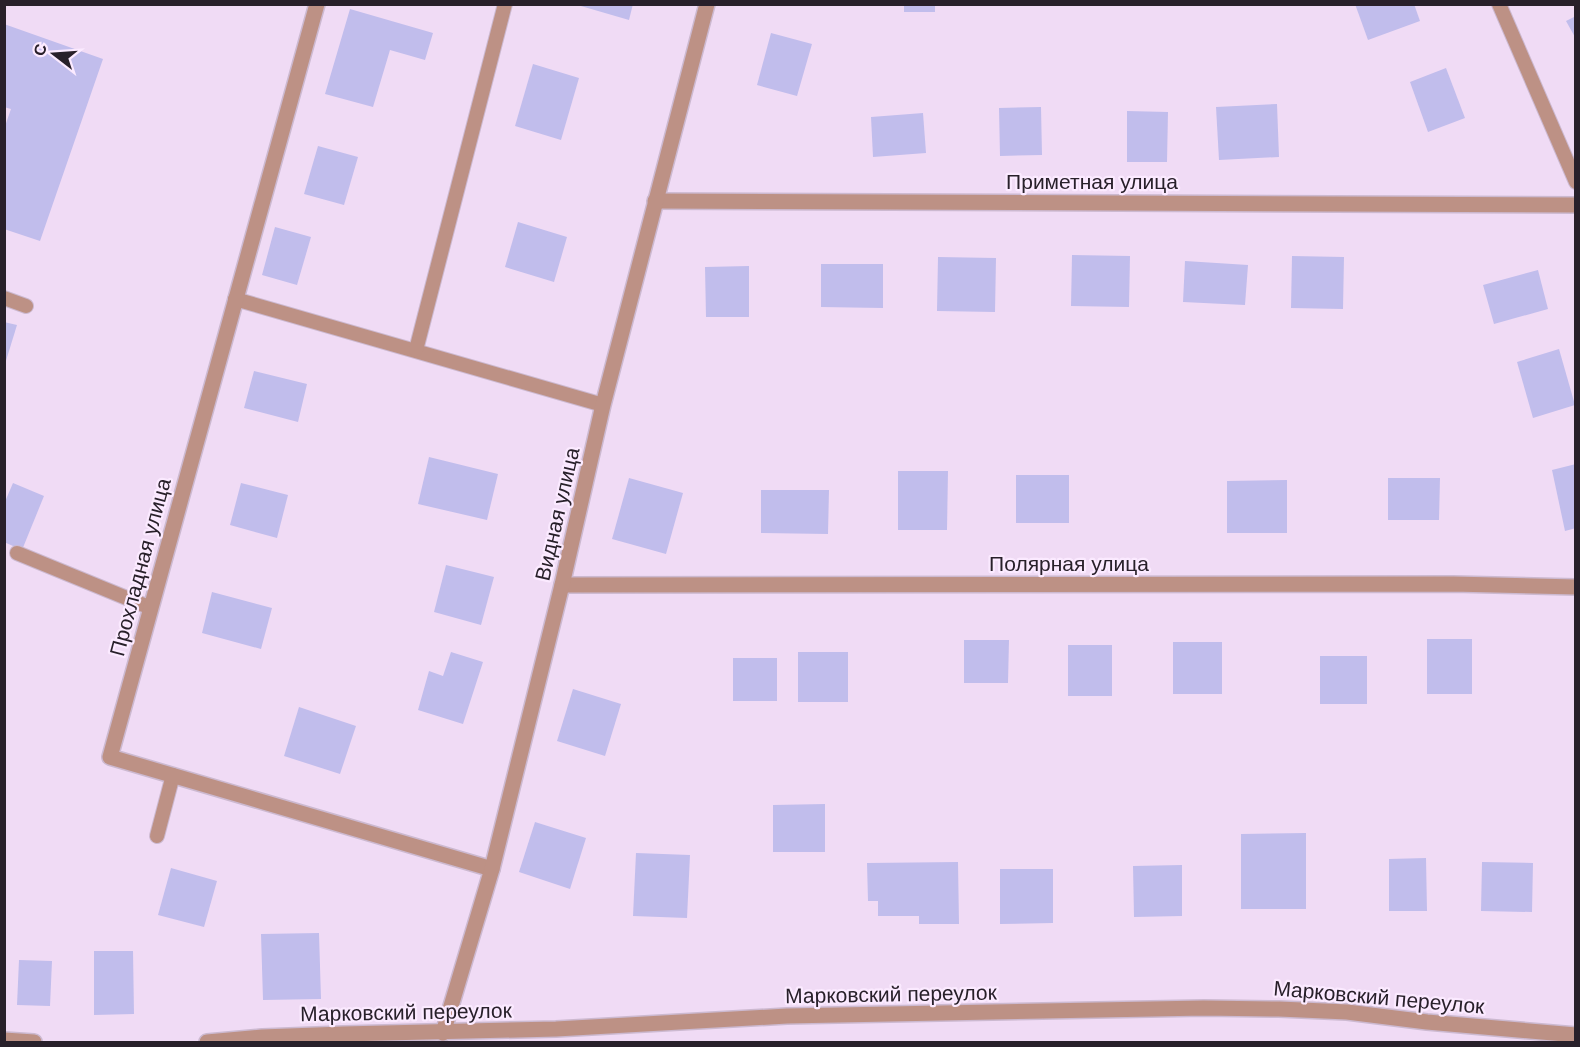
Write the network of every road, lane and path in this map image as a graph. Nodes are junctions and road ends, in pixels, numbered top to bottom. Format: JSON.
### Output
{"nodes":[{"id":1,"x":317,"y":4,"type":"edge"},
{"id":2,"x":505,"y":4,"type":"edge"},
{"id":3,"x":707,"y":4,"type":"edge"},
{"id":4,"x":1499,"y":4,"type":"edge"},
{"id":5,"x":1575,"y":182,"type":"edge"},
{"id":6,"x":656,"y":201,"type":"junction"},
{"id":7,"x":1575,"y":205,"type":"edge"},
{"id":8,"x":4,"y":298,"type":"edge"},
{"id":9,"x":235,"y":299,"type":"junction"},
{"id":10,"x":26,"y":306,"type":"dead end"},
{"id":11,"x":416,"y":350,"type":"junction"},
{"id":12,"x":603,"y":405,"type":"junction"},
{"id":13,"x":17,"y":553,"type":"dead end"},
{"id":14,"x":562,"y":585,"type":"junction"},
{"id":15,"x":1575,"y":587,"type":"edge"},
{"id":16,"x":151,"y":608,"type":"junction"},
{"id":17,"x":173,"y":775,"type":"junction"},
{"id":18,"x":157,"y":836,"type":"dead end"},
{"id":19,"x":492,"y":868,"type":"junction"},
{"id":20,"x":443,"y":1033,"type":"junction"},
{"id":21,"x":1575,"y":1035,"type":"edge"},
{"id":22,"x":4,"y":1040,"type":"edge"},
{"id":23,"x":34,"y":1042,"type":"edge"},
{"id":24,"x":207,"y":1042,"type":"edge"}],
"edges":[{"from":1,"to":9,"type":"street","name":"Прохладная улица"},
{"from":2,"to":11,"type":"lane"},
{"from":3,"to":6,"type":"street","name":"Видная улица"},
{"from":4,"to":5,"type":"lane"},
{"from":6,"to":7,"type":"street","name":"Приметная улица"},
{"from":6,"to":12,"type":"street","name":"Видная улица"},
{"from":8,"to":10,"type":"lane"},
{"from":9,"to":11,"type":"lane"},
{"from":9,"to":16,"type":"street","name":"Прохладная улица"},
{"from":11,"to":12,"type":"lane"},
{"from":12,"to":14,"type":"street","name":"Видная улица"},
{"from":13,"to":16,"type":"lane"},
{"from":14,"to":15,"type":"street","name":"Полярная улица"},
{"from":14,"to":19,"type":"street","name":"Видная улица"},
{"from":16,"to":17,"type":"street","name":"Прохладная улица"},
{"from":17,"to":18,"type":"lane"},
{"from":17,"to":19,"type":"street","name":"Прохладная улица"},
{"from":19,"to":20,"type":"street","name":"Видная улица"},
{"from":20,"to":21,"type":"street","name":"Марковский переулок"},
{"from":20,"to":24,"type":"street","name":"Марковский переулок"},
{"from":22,"to":23,"type":"street"}]}
